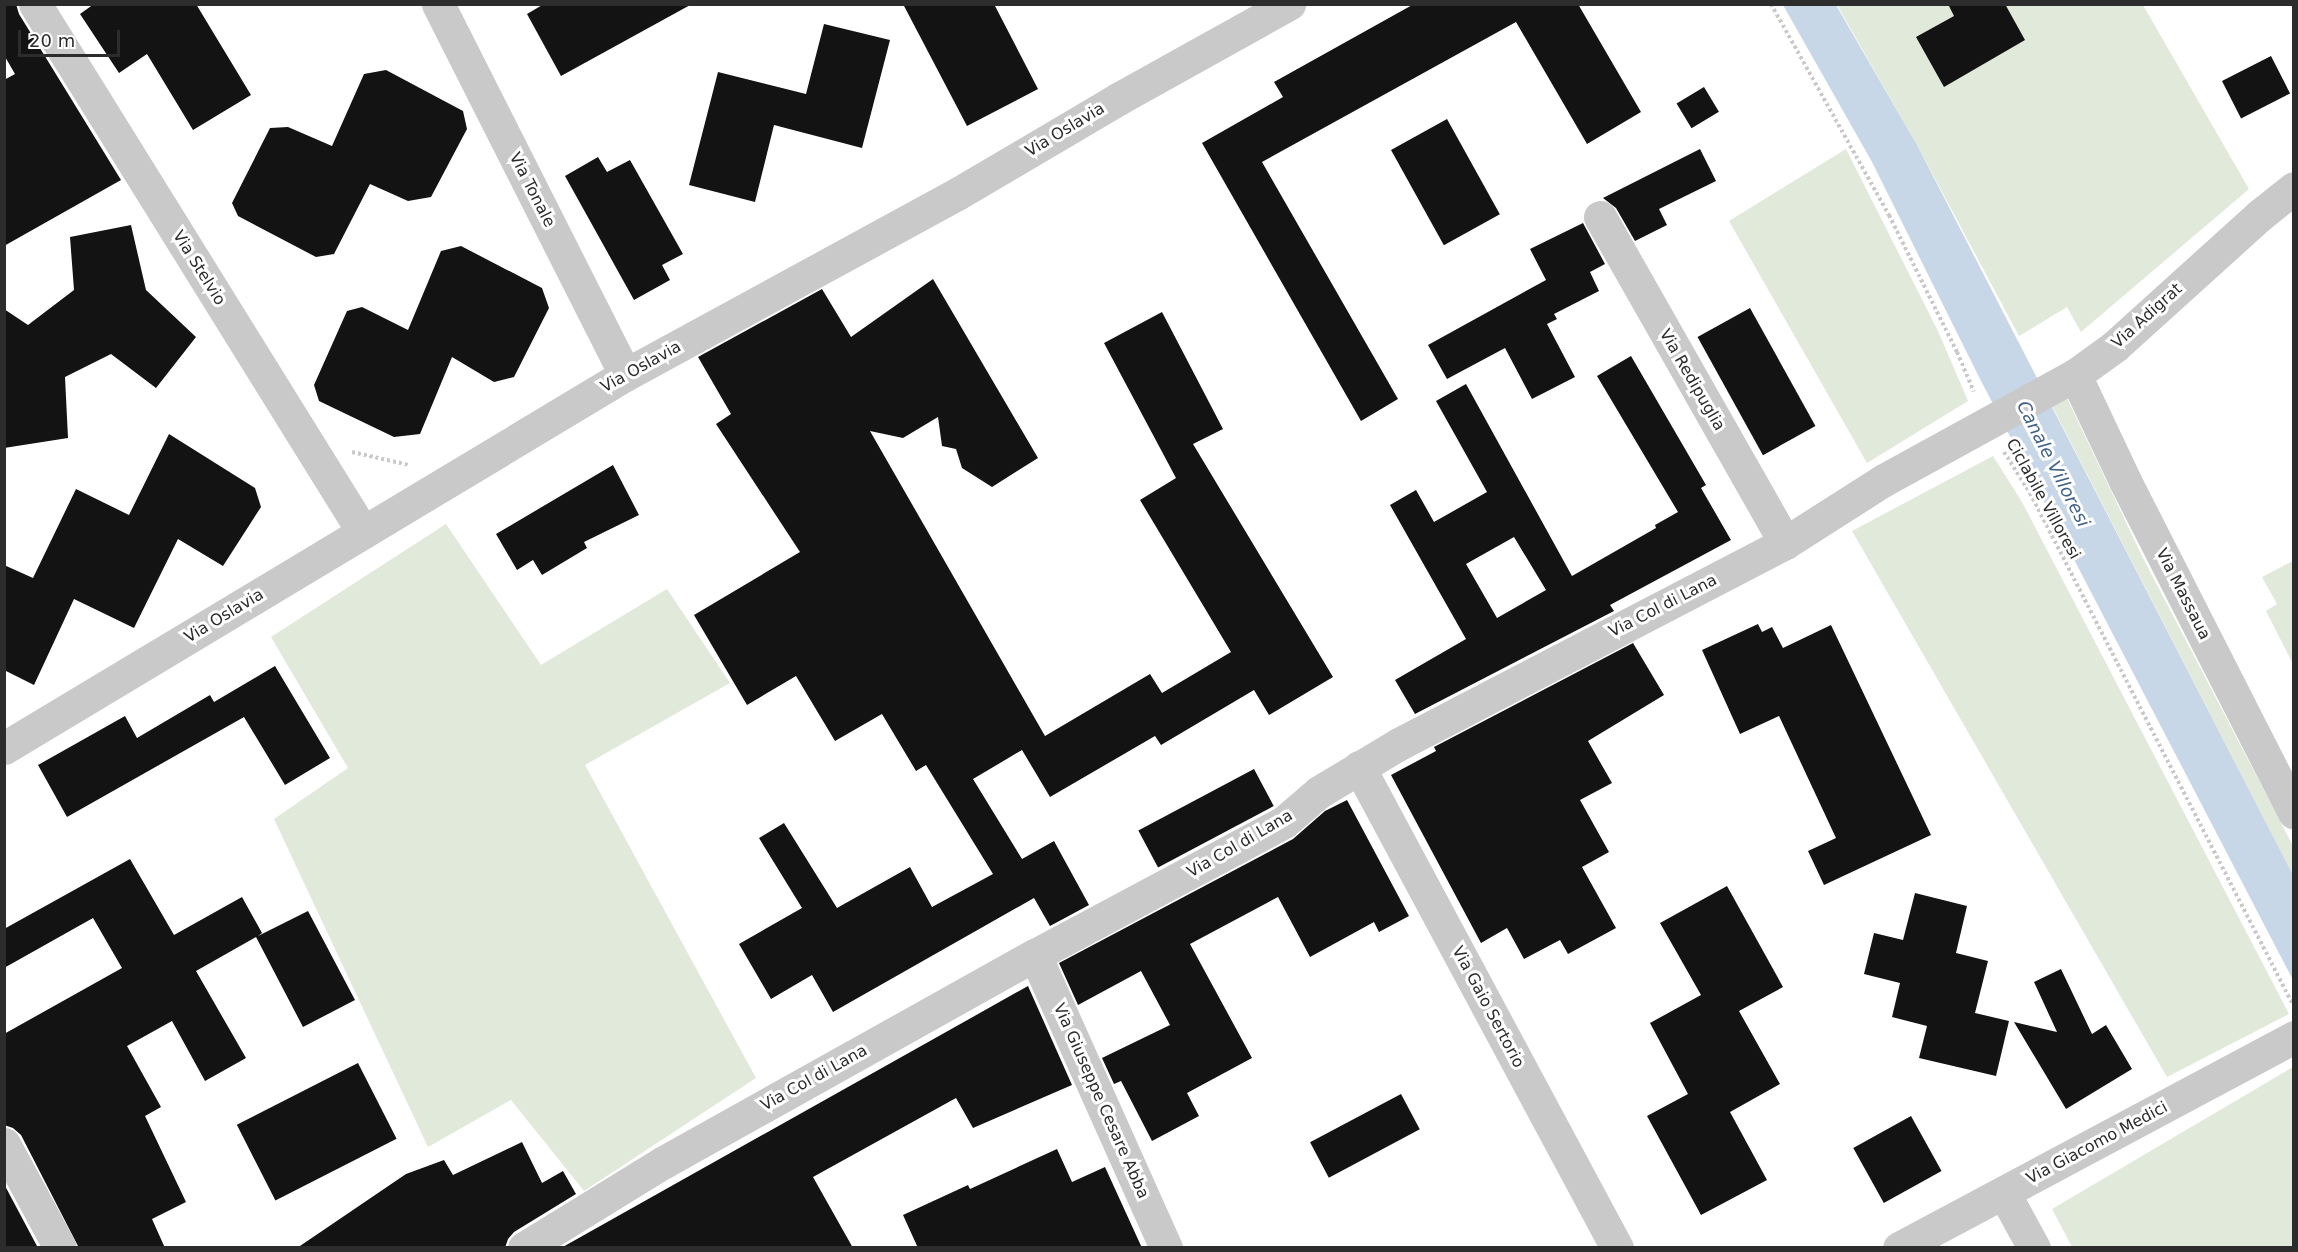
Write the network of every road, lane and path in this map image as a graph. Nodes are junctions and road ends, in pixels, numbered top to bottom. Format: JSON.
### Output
{"nodes":[{"id":1,"x":35,"y":4,"type":"edge"},
{"id":2,"x":438,"y":4,"type":"edge"},
{"id":3,"x":1289,"y":4,"type":"edge"},
{"id":4,"x":1771,"y":4,"type":"edge"},
{"id":5,"x":2294,"y":188,"type":"edge"},
{"id":6,"x":1600,"y":217,"type":"dead end"},
{"id":7,"x":625,"y":375,"type":"junction"},
{"id":8,"x":2067,"y":380,"type":"junction"},
{"id":9,"x":1990,"y":422,"type":"junction"},
{"id":10,"x":306,"y":441,"type":"junction"},
{"id":11,"x":457,"y":476,"type":"junction"},
{"id":12,"x":363,"y":532,"type":"junction"},
{"id":13,"x":1785,"y":543,"type":"junction"},
{"id":14,"x":4,"y":748,"type":"edge"},
{"id":15,"x":1359,"y":767,"type":"junction"},
{"id":16,"x":2294,"y":812,"type":"edge"},
{"id":17,"x":1035,"y":955,"type":"junction"},
{"id":18,"x":2294,"y":1006,"type":"edge"},
{"id":19,"x":2294,"y":1037,"type":"edge"},
{"id":20,"x":4,"y":1143,"type":"edge"},
{"id":21,"x":2004,"y":1193,"type":"junction"},
{"id":22,"x":60,"y":1248,"type":"edge"},
{"id":23,"x":524,"y":1248,"type":"edge"},
{"id":24,"x":1167,"y":1248,"type":"edge"},
{"id":25,"x":1617,"y":1248,"type":"edge"},
{"id":26,"x":1899,"y":1248,"type":"edge"},
{"id":27,"x":2034,"y":1248,"type":"edge"}],
"edges":[{"from":1,"to":10,"type":"street","name":"Via Stelvio"},
{"from":2,"to":7,"type":"street","name":"Via Tonale"},
{"from":3,"to":7,"type":"street","name":"Via Oslavia"},
{"from":4,"to":9,"type":"path","name":"Ciclabile Villoresi"},
{"from":5,"to":8,"type":"street","name":"Via Adigrat"},
{"from":6,"to":13,"type":"street","name":"Via Redipuglia"},
{"from":7,"to":11,"type":"street","name":"Via Oslavia"},
{"from":8,"to":9,"type":"street","name":"Via Adigrat"},
{"from":8,"to":16,"type":"street","name":"Via Massaua"},
{"from":9,"to":13,"type":"street","name":"Via Col di Lana"},
{"from":9,"to":18,"type":"path","name":"Ciclabile Villoresi"},
{"from":10,"to":11,"type":"path"},
{"from":10,"to":12,"type":"street","name":"Via Stelvio"},
{"from":11,"to":12,"type":"street","name":"Via Oslavia"},
{"from":12,"to":14,"type":"street","name":"Via Oslavia"},
{"from":13,"to":15,"type":"street","name":"Via Col di Lana"},
{"from":15,"to":17,"type":"street","name":"Via Col di Lana"},
{"from":15,"to":25,"type":"street","name":"Via Gaio Sertorio"},
{"from":17,"to":23,"type":"street","name":"Via Col di Lana"},
{"from":17,"to":24,"type":"street","name":"Via Giuseppe Cesare Abba"},
{"from":19,"to":21,"type":"street","name":"Via Giacomo Medici"},
{"from":20,"to":22,"type":"street"},
{"from":21,"to":26,"type":"street","name":"Via Giacomo Medici"},
{"from":21,"to":27,"type":"street"}]}
